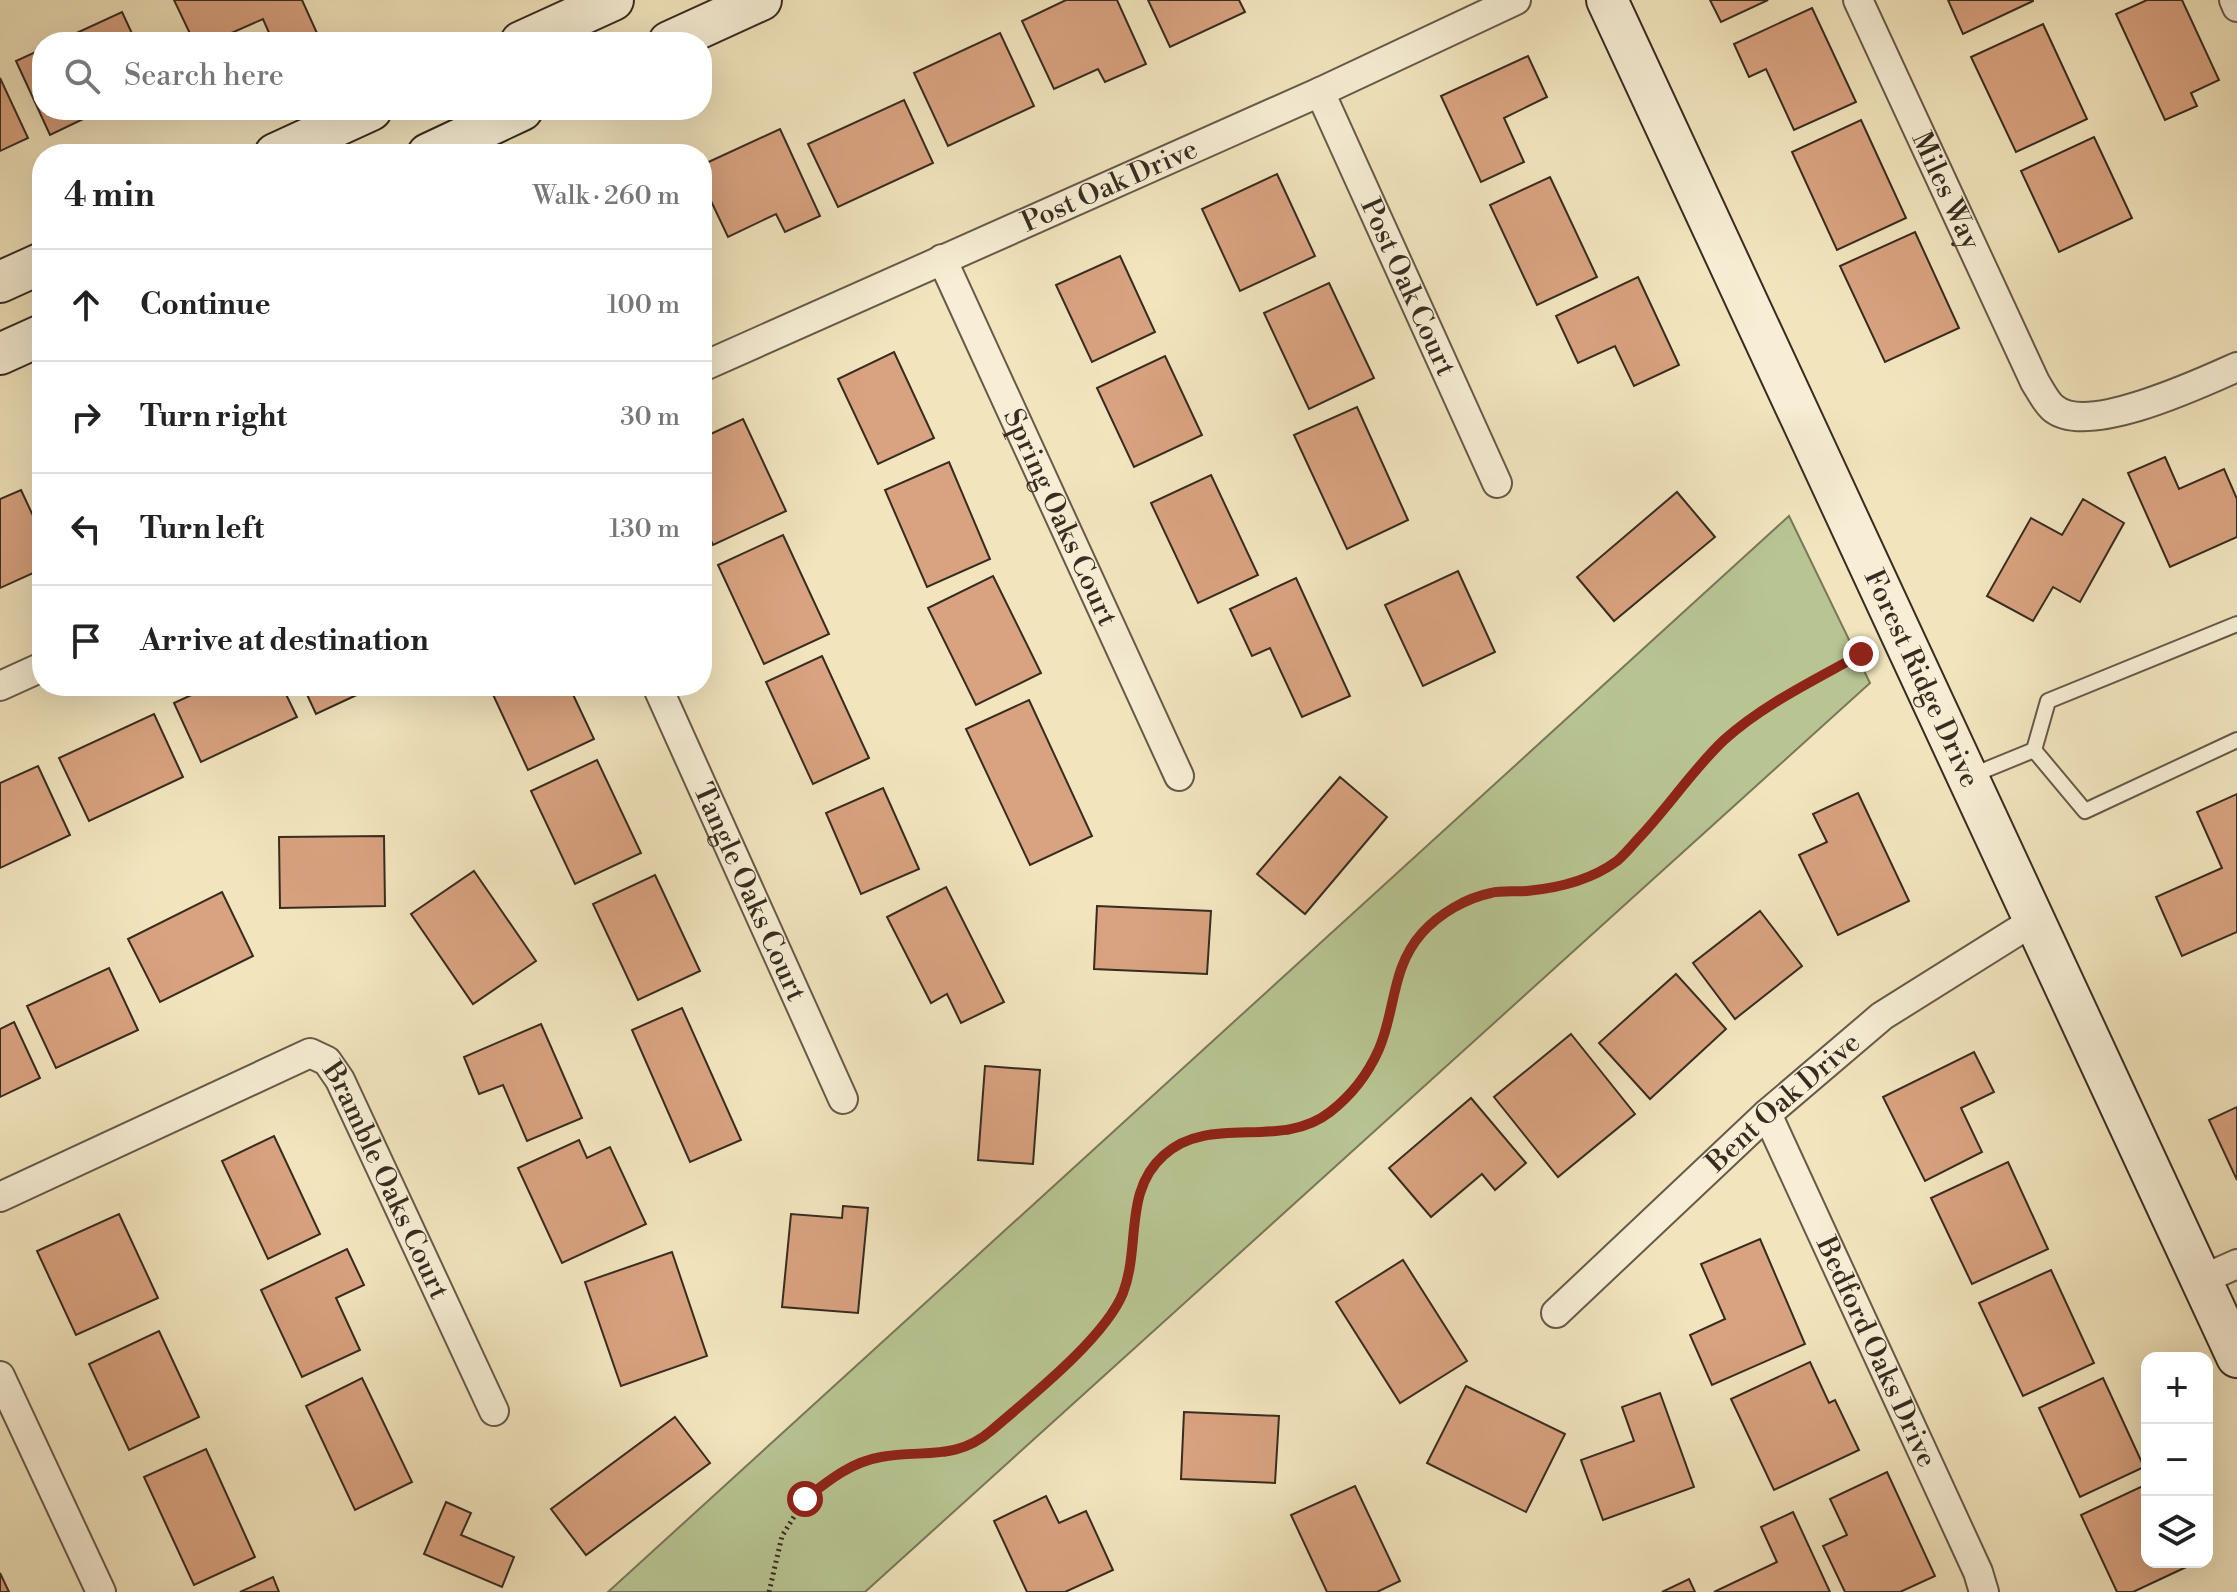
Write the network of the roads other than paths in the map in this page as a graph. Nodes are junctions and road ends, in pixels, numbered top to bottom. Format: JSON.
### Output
{"nodes":[{"id":1,"x":613,"y":0,"type":"edge"},
{"id":2,"x":761,"y":0,"type":"edge"},
{"id":3,"x":1516,"y":0,"type":"edge"},
{"id":4,"x":1607,"y":0,"type":"edge"},
{"id":5,"x":1858,"y":0,"type":"edge"},
{"id":6,"x":2234,"y":0,"type":"edge"},
{"id":7,"x":2237,"y":7,"type":"edge"},
{"id":8,"x":543,"y":32,"type":"edge"},
{"id":9,"x":691,"y":32,"type":"edge"},
{"id":10,"x":1320,"y":92,"type":"junction"},
{"id":11,"x":349,"y":120,"type":"edge"},
{"id":12,"x":501,"y":120,"type":"edge"},
{"id":13,"x":297,"y":144,"type":"edge"},
{"id":14,"x":449,"y":144,"type":"edge"},
{"id":15,"x":942,"y":259,"type":"junction"},
{"id":16,"x":32,"y":268,"type":"edge"},
{"id":17,"x":0,"y":282,"type":"edge"},
{"id":18,"x":32,"y":340,"type":"edge"},
{"id":19,"x":0,"y":354,"type":"edge"},
{"id":20,"x":712,"y":362,"type":"edge"},
{"id":21,"x":2237,"y":367,"type":"edge"},
{"id":22,"x":1497,"y":483,"type":"dead end"},
{"id":23,"x":2237,"y":624,"type":"edge"},
{"id":24,"x":32,"y":672,"type":"edge"},
{"id":25,"x":0,"y":686,"type":"edge"},
{"id":26,"x":662,"y":696,"type":"edge"},
{"id":27,"x":2237,"y":740,"type":"edge"},
{"id":28,"x":2034,"y":750,"type":"junction"},
{"id":29,"x":1179,"y":776,"type":"dead end"},
{"id":30,"x":1968,"y":777,"type":"junction"},
{"id":31,"x":2035,"y":920,"type":"junction"},
{"id":32,"x":843,"y":1099,"type":"dead end"},
{"id":33,"x":1767,"y":1114,"type":"junction"},
{"id":34,"x":0,"y":1197,"type":"edge"},
{"id":35,"x":2237,"y":1264,"type":"edge"},
{"id":36,"x":2201,"y":1280,"type":"junction"},
{"id":37,"x":1556,"y":1313,"type":"dead end"},
{"id":38,"x":2237,"y":1357,"type":"edge"},
{"id":39,"x":0,"y":1376,"type":"edge"},
{"id":40,"x":494,"y":1411,"type":"dead end"},
{"id":41,"x":101,"y":1592,"type":"edge"},
{"id":42,"x":1984,"y":1592,"type":"edge"}],
"edges":[{"from":1,"to":8,"type":"main road"},
{"from":2,"to":9,"type":"main road"},
{"from":3,"to":10,"type":"street","name":"Post Oak Drive"},
{"from":4,"to":30,"type":"main road","name":"Forest Ridge Drive"},
{"from":5,"to":21,"type":"street","name":"Miles Way"},
{"from":6,"to":7,"type":"street"},
{"from":10,"to":15,"type":"street","name":"Post Oak Drive"},
{"from":10,"to":22,"type":"street","name":"Post Oak Court"},
{"from":11,"to":13,"type":"main road"},
{"from":12,"to":14,"type":"main road"},
{"from":15,"to":20,"type":"street","name":"Post Oak Drive"},
{"from":15,"to":29,"type":"street","name":"Spring Oaks Court"},
{"from":16,"to":17,"type":"main road"},
{"from":18,"to":19,"type":"main road"},
{"from":23,"to":28,"type":"lane"},
{"from":24,"to":25,"type":"street"},
{"from":26,"to":32,"type":"street","name":"Tangle Oaks Court"},
{"from":27,"to":28,"type":"lane"},
{"from":28,"to":30,"type":"lane"},
{"from":30,"to":31,"type":"main road","name":"Forest Ridge Drive"},
{"from":31,"to":33,"type":"street","name":"Bent Oak Drive"},
{"from":31,"to":36,"type":"main road","name":"Forest Ridge Drive"},
{"from":33,"to":37,"type":"street","name":"Bent Oak Drive"},
{"from":33,"to":42,"type":"street","name":"Bedford Oaks Drive"},
{"from":34,"to":40,"type":"street","name":"Bramble Oaks Court"},
{"from":35,"to":36,"type":"street"},
{"from":36,"to":38,"type":"main road","name":"Forest Ridge Drive"},
{"from":39,"to":41,"type":"street"}]}
